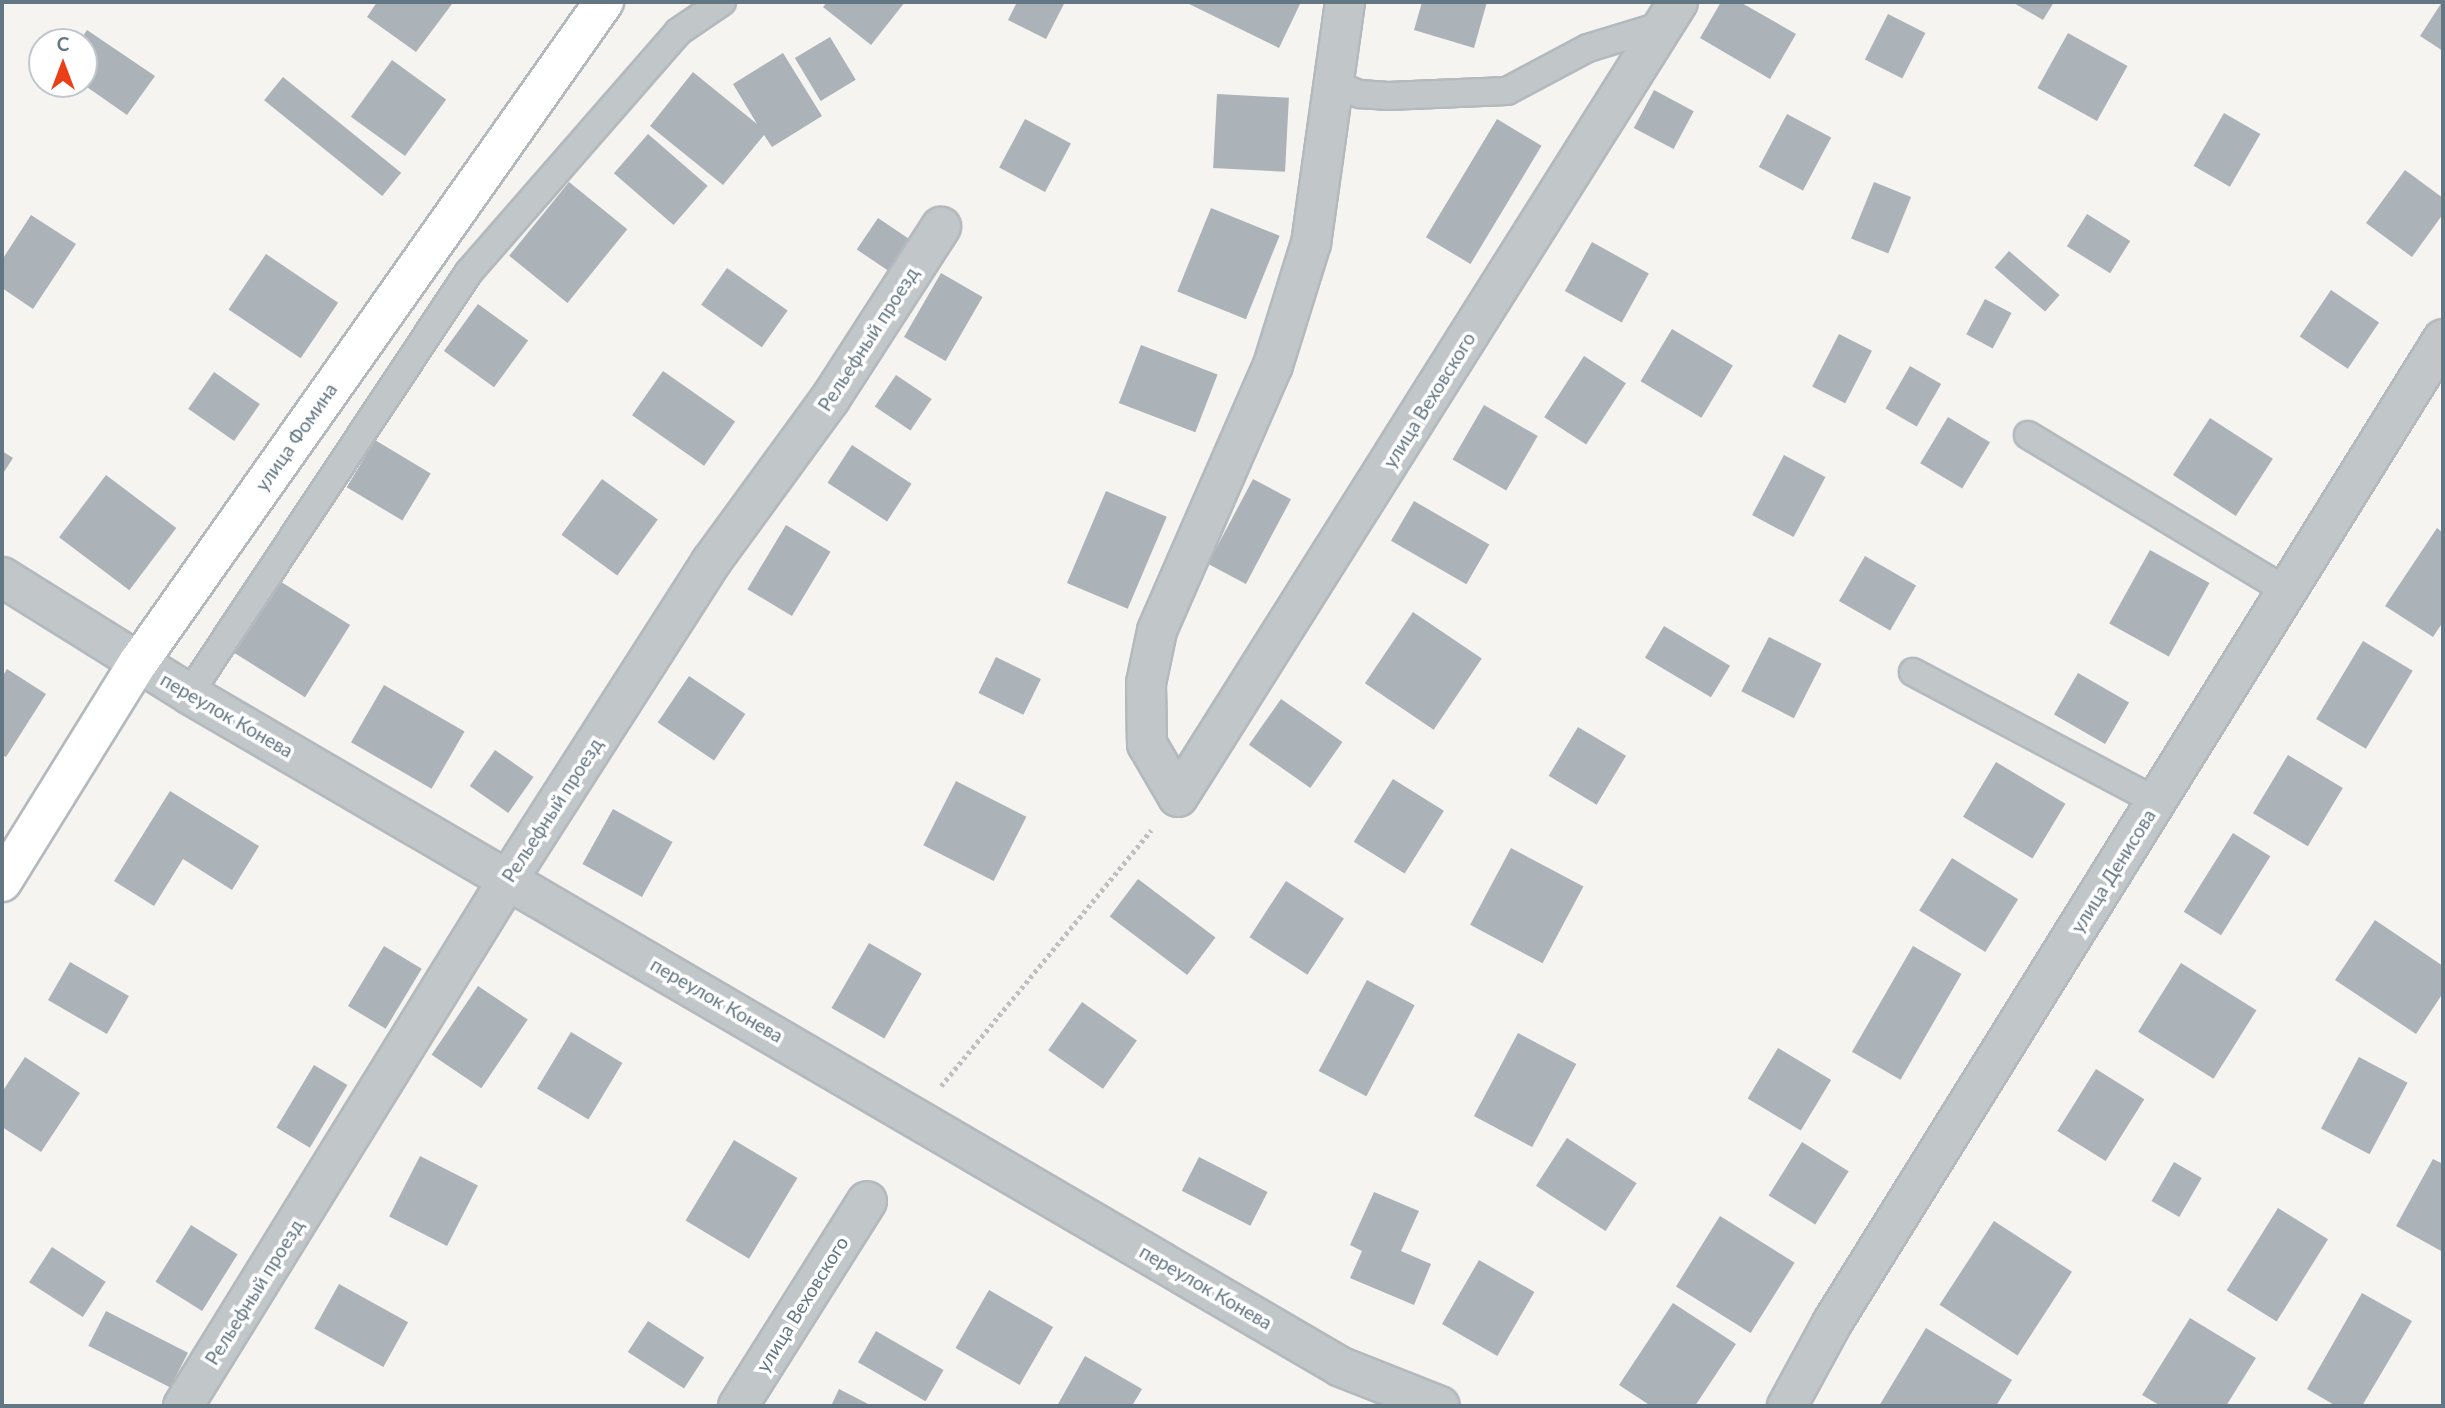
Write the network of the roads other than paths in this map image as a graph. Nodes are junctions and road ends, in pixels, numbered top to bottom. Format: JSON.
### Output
{"nodes":[{"id":1,"x":604,"y":2,"type":"edge"},
{"id":2,"x":722,"y":2,"type":"edge"},
{"id":3,"x":1345,"y":2,"type":"edge"},
{"id":4,"x":1670,"y":13,"type":"edge"},
{"id":5,"x":1336,"y":85,"type":"junction"},
{"id":6,"x":941,"y":227,"type":"dead end"},
{"id":7,"x":2443,"y":339,"type":"edge"},
{"id":8,"x":2028,"y":435,"type":"dead end"},
{"id":9,"x":2,"y":577,"type":"edge"},
{"id":10,"x":2287,"y":591,"type":"junction"},
{"id":11,"x":138,"y":663,"type":"junction"},
{"id":12,"x":1913,"y":672,"type":"dead end"},
{"id":13,"x":189,"y":694,"type":"junction"},
{"id":14,"x":2156,"y":801,"type":"junction"},
{"id":15,"x":509,"y":878,"type":"junction"},
{"id":16,"x":2,"y":883,"type":"edge"},
{"id":17,"x":866,"y":1201,"type":"dead end"},
{"id":18,"x":183,"y":1406,"type":"edge"},
{"id":19,"x":738,"y":1406,"type":"edge"},
{"id":20,"x":1440,"y":1406,"type":"edge"},
{"id":21,"x":1787,"y":1406,"type":"edge"}],
"edges":[{"from":1,"to":11,"type":"street","name":"улица Фомина"},
{"from":2,"to":13,"type":"lane"},
{"from":3,"to":5,"type":"street"},
{"from":4,"to":5,"type":"lane"},
{"from":4,"to":5,"type":"street","name":"улица Веховского"},
{"from":6,"to":15,"type":"street","name":"Рельефный проезд"},
{"from":7,"to":10,"type":"street","name":"улица Денисова"},
{"from":8,"to":10,"type":"lane"},
{"from":9,"to":11,"type":"street","name":"переулок Конева"},
{"from":10,"to":14,"type":"street","name":"улица Денисова"},
{"from":11,"to":13,"type":"street","name":"переулок Конева"},
{"from":11,"to":16,"type":"street","name":"улица Фомина"},
{"from":12,"to":14,"type":"lane"},
{"from":13,"to":15,"type":"street","name":"переулок Конева"},
{"from":14,"to":21,"type":"street","name":"улица Денисова"},
{"from":15,"to":18,"type":"street","name":"Рельефный проезд"},
{"from":15,"to":20,"type":"street","name":"переулок Конева"},
{"from":17,"to":19,"type":"street","name":"улица Веховского"}]}
